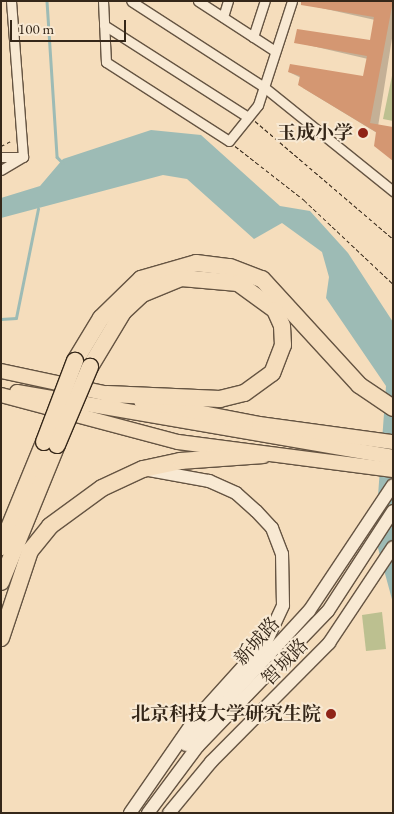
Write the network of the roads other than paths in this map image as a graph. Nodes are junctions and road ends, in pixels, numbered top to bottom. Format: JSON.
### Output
{"nodes":[{"id":1,"x":11,"y":1,"type":"edge"},
{"id":2,"x":103,"y":1,"type":"edge"},
{"id":3,"x":131,"y":1,"type":"edge"},
{"id":4,"x":198,"y":1,"type":"edge"},
{"id":5,"x":228,"y":1,"type":"edge"},
{"id":6,"x":265,"y":1,"type":"edge"},
{"id":7,"x":292,"y":1,"type":"edge"},
{"id":8,"x":223,"y":17,"type":"junction"},
{"id":9,"x":104,"y":25,"type":"junction"},
{"id":10,"x":253,"y":37,"type":"junction"},
{"id":11,"x":275,"y":51,"type":"junction"},
{"id":12,"x":264,"y":87,"type":"junction"},
{"id":13,"x":248,"y":117,"type":"junction"},
{"id":14,"x":1,"y":157,"type":"edge"},
{"id":15,"x":23,"y":157,"type":"junction"},
{"id":16,"x":1,"y":170,"type":"edge"},
{"id":17,"x":393,"y":191,"type":"edge"},
{"id":18,"x":83,"y":364,"type":"junction"},
{"id":19,"x":1,"y":371,"type":"edge"},
{"id":20,"x":1,"y":389,"type":"edge"},
{"id":21,"x":1,"y":394,"type":"edge"},
{"id":22,"x":107,"y":394,"type":"junction"},
{"id":23,"x":393,"y":408,"type":"edge"},
{"id":24,"x":393,"y":442,"type":"edge"},
{"id":25,"x":50,"y":443,"type":"junction"},
{"id":26,"x":263,"y":455,"type":"junction"},
{"id":27,"x":393,"y":457,"type":"edge"},
{"id":28,"x":143,"y":469,"type":"junction"},
{"id":29,"x":393,"y":470,"type":"edge"},
{"id":30,"x":393,"y":485,"type":"edge"},
{"id":31,"x":393,"y":511,"type":"edge"},
{"id":32,"x":1,"y":547,"type":"edge"},
{"id":33,"x":393,"y":547,"type":"edge"},
{"id":34,"x":1,"y":582,"type":"edge"},
{"id":35,"x":1,"y":638,"type":"edge"},
{"id":36,"x":130,"y":813,"type":"edge"},
{"id":37,"x":138,"y":813,"type":"edge"},
{"id":38,"x":148,"y":813,"type":"edge"},
{"id":39,"x":169,"y":813,"type":"edge"}],
"edges":[{"from":1,"to":15,"type":"street"},
{"from":2,"to":9,"type":"street"},
{"from":3,"to":12,"type":"street"},
{"from":4,"to":8,"type":"street"},
{"from":5,"to":8,"type":"street"},
{"from":6,"to":10,"type":"street"},
{"from":7,"to":11,"type":"street"},
{"from":8,"to":10,"type":"street"},
{"from":9,"to":13,"type":"street"},
{"from":9,"to":13,"type":"street"},
{"from":10,"to":11,"type":"street"},
{"from":11,"to":12,"type":"street"},
{"from":12,"to":13,"type":"street"},
{"from":12,"to":17,"type":"street"},
{"from":14,"to":15,"type":"street"},
{"from":15,"to":16,"type":"street"},
{"from":18,"to":22,"type":"highway"},
{"from":18,"to":23,"type":"highway"},
{"from":18,"to":25,"type":"highway","bridge":true},
{"from":19,"to":22,"type":"main road"},
{"from":20,"to":27,"type":"main road"},
{"from":21,"to":26,"type":"main road"},
{"from":22,"to":24,"type":"main road"},
{"from":25,"to":32,"type":"highway"},
{"from":25,"to":34,"type":"highway"},
{"from":26,"to":28,"type":"highway"},
{"from":26,"to":29,"type":"main road"},
{"from":28,"to":35,"type":"highway"},
{"from":28,"to":36,"type":"street"},
{"from":30,"to":37,"type":"street","name":"新城路"},
{"from":31,"to":38,"type":"street","name":"新城路"},
{"from":33,"to":39,"type":"street","name":"智城路"}]}
